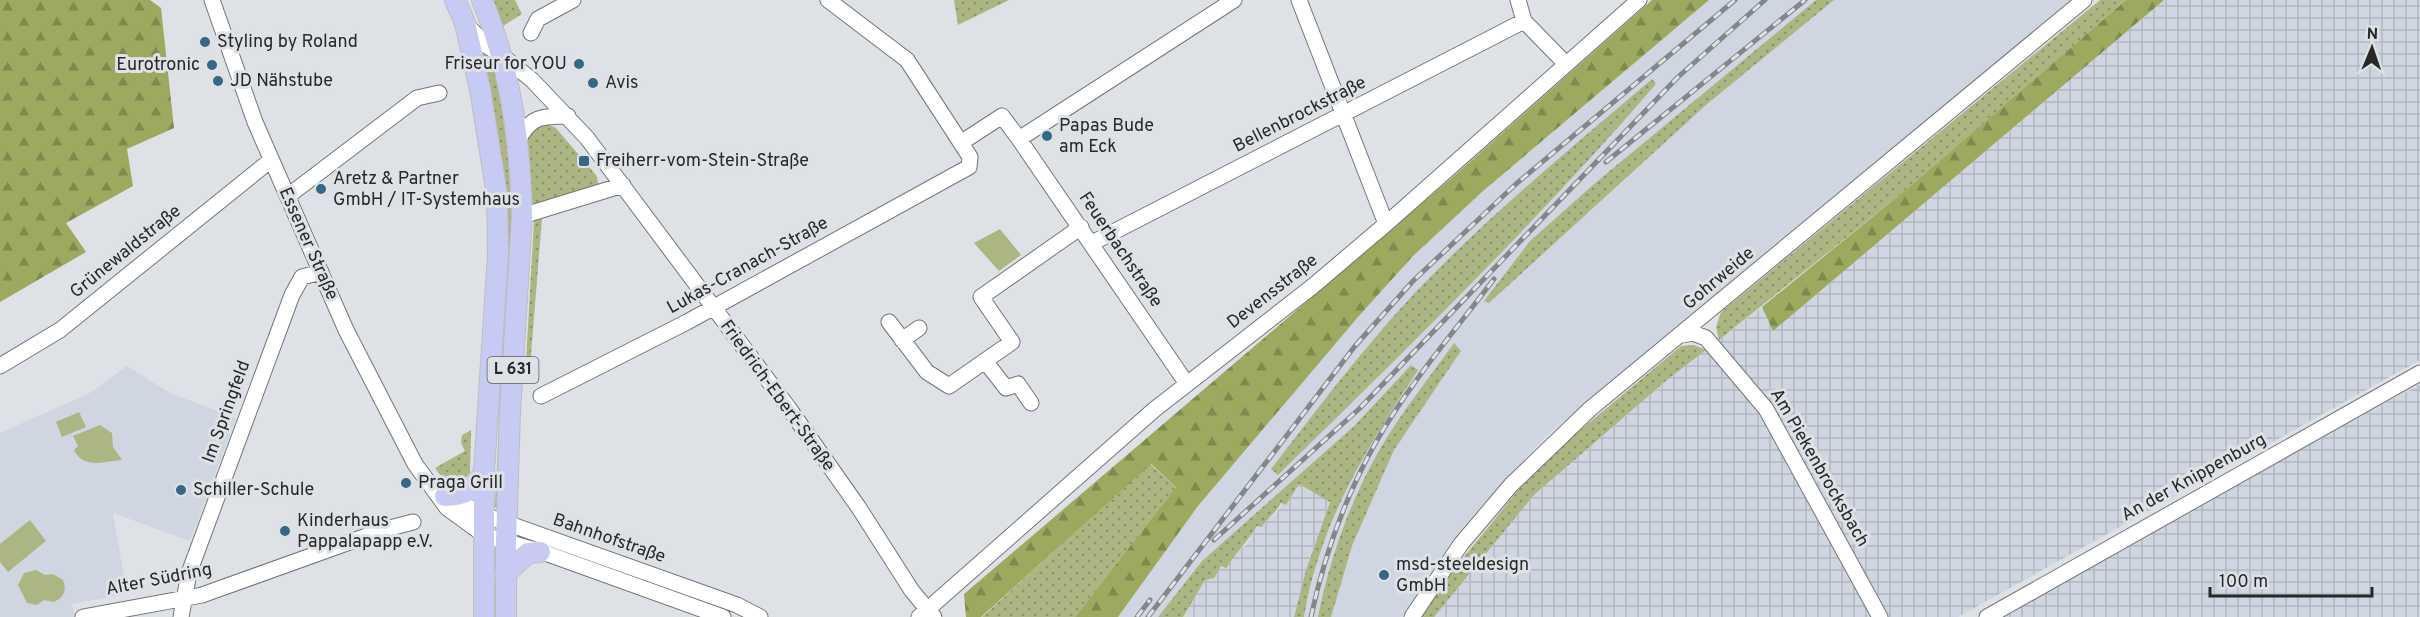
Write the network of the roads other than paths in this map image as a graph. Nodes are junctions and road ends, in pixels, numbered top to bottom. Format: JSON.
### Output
{"nodes":[{"id":1,"x":212,"y":0,"type":"edge"},
{"id":2,"x":455,"y":0,"type":"edge"},
{"id":3,"x":482,"y":0,"type":"edge"},
{"id":4,"x":573,"y":0,"type":"edge"},
{"id":5,"x":828,"y":0,"type":"edge"},
{"id":6,"x":1234,"y":0,"type":"edge"},
{"id":7,"x":1299,"y":0,"type":"edge"},
{"id":8,"x":1518,"y":0,"type":"edge"},
{"id":9,"x":1639,"y":0,"type":"edge"},
{"id":10,"x":2084,"y":0,"type":"edge"},
{"id":11,"x":1524,"y":21,"type":"junction"},
{"id":12,"x":465,"y":23,"type":"junction"},
{"id":13,"x":531,"y":33,"type":"dead end"},
{"id":14,"x":500,"y":54,"type":"junction"},
{"id":15,"x":1565,"y":63,"type":"junction"},
{"id":16,"x":439,"y":93,"type":"dead end"},
{"id":17,"x":1343,"y":115,"type":"junction"},
{"id":18,"x":568,"y":117,"type":"junction"},
{"id":19,"x":1019,"y":139,"type":"junction"},
{"id":20,"x":518,"y":141,"type":"junction"},
{"id":21,"x":962,"y":142,"type":"junction"},
{"id":22,"x":271,"y":160,"type":"junction"},
{"id":23,"x":623,"y":185,"type":"junction"},
{"id":24,"x":288,"y":196,"type":"junction"},
{"id":25,"x":522,"y":216,"type":"junction"},
{"id":26,"x":1386,"y":224,"type":"junction"},
{"id":27,"x":1081,"y":227,"type":"junction"},
{"id":28,"x":1092,"y":243,"type":"junction"},
{"id":29,"x":321,"y":272,"type":"junction"},
{"id":30,"x":711,"y":307,"type":"junction"},
{"id":31,"x":889,"y":322,"type":"dead end"},
{"id":32,"x":919,"y":328,"type":"dead end"},
{"id":33,"x":1682,"y":335,"type":"junction"},
{"id":34,"x":902,"y":340,"type":"junction"},
{"id":35,"x":985,"y":361,"type":"junction"},
{"id":36,"x":0,"y":366,"type":"edge"},
{"id":37,"x":2420,"y":373,"type":"edge"},
{"id":38,"x":1187,"y":384,"type":"junction"},
{"id":39,"x":541,"y":396,"type":"dead end"},
{"id":40,"x":1031,"y":403,"type":"dead end"},
{"id":41,"x":484,"y":472,"type":"junction"},
{"id":42,"x":424,"y":479,"type":"junction"},
{"id":43,"x":445,"y":496,"type":"junction"},
{"id":44,"x":413,"y":522,"type":"dead end"},
{"id":45,"x":484,"y":525,"type":"junction"},
{"id":46,"x":507,"y":537,"type":"junction"},
{"id":47,"x":540,"y":552,"type":"junction"},
{"id":48,"x":505,"y":574,"type":"junction"},
{"id":49,"x":184,"y":598,"type":"junction"},
{"id":50,"x":927,"y":615,"type":"edge"},
{"id":51,"x":83,"y":617,"type":"edge"},
{"id":52,"x":181,"y":617,"type":"edge"},
{"id":53,"x":484,"y":617,"type":"edge"},
{"id":54,"x":506,"y":617,"type":"edge"},
{"id":55,"x":723,"y":617,"type":"edge"},
{"id":56,"x":760,"y":617,"type":"edge"},
{"id":57,"x":1412,"y":617,"type":"edge"},
{"id":58,"x":1880,"y":617,"type":"edge"},
{"id":59,"x":1987,"y":617,"type":"edge"}],
"edges":[{"from":1,"to":22,"type":"street","name":"Essener Straße"},
{"from":2,"to":12,"type":"main road","name":"Friedrich-Ebert-Straße","number":"L 631"},
{"from":3,"to":14,"type":"main road","name":"Friedrich-Ebert-Straße","number":"L 631"},
{"from":4,"to":13,"type":"street"},
{"from":5,"to":21,"type":"street"},
{"from":6,"to":19,"type":"street"},
{"from":7,"to":17,"type":"street"},
{"from":8,"to":11,"type":"street"},
{"from":9,"to":15,"type":"street","name":"Devensstraße"},
{"from":10,"to":33,"type":"street","name":"Gohrweide"},
{"from":11,"to":15,"type":"street"},
{"from":11,"to":17,"type":"street","name":"Bellenbrockstraße"},
{"from":12,"to":14,"type":"street","name":"Friedrich-Ebert-Straße"},
{"from":12,"to":41,"type":"main road","name":"Friedrich-Ebert-Straße","number":"L 631"},
{"from":14,"to":18,"type":"street","name":"Friedrich-Ebert-Straße"},
{"from":14,"to":20,"type":"main road","number":"L 631"},
{"from":15,"to":26,"type":"street","name":"Devensstraße"},
{"from":16,"to":24,"type":"street"},
{"from":17,"to":26,"type":"street"},
{"from":17,"to":28,"type":"street","name":"Bellenbrockstraße"},
{"from":18,"to":20,"type":"street"},
{"from":18,"to":23,"type":"street","name":"Friedrich-Ebert-Straße"},
{"from":19,"to":21,"type":"street"},
{"from":19,"to":27,"type":"street","name":"Feuerbachstraße"},
{"from":20,"to":25,"type":"main road","number":"L 631"},
{"from":21,"to":30,"type":"street","name":"Lukas-Cranach-Straße"},
{"from":22,"to":24,"type":"street","name":"Essener Straße"},
{"from":22,"to":36,"type":"street","name":"Grünewaldstraße"},
{"from":23,"to":25,"type":"street"},
{"from":23,"to":30,"type":"street","name":"Friedrich-Ebert-Straße"},
{"from":24,"to":29,"type":"street","name":"Essener Straße"},
{"from":25,"to":46,"type":"main road","number":"L 631"},
{"from":26,"to":38,"type":"street","name":"Devensstraße"},
{"from":27,"to":28,"type":"street","name":"Feuerbachstraße"},
{"from":27,"to":35,"type":"street"},
{"from":28,"to":38,"type":"street","name":"Feuerbachstraße"},
{"from":29,"to":42,"type":"street","name":"Essener Straße"},
{"from":29,"to":49,"type":"street","name":"Im Springfeld"},
{"from":30,"to":39,"type":"street","name":"Lukas-Cranach-Straße"},
{"from":30,"to":50,"type":"street","name":"Friedrich-Ebert-Straße"},
{"from":31,"to":34,"type":"street"},
{"from":32,"to":34,"type":"street"},
{"from":33,"to":57,"type":"street","name":"Gohrweide"},
{"from":33,"to":58,"type":"street","name":"Am Piekenbrocksbach"},
{"from":34,"to":35,"type":"street"},
{"from":35,"to":40,"type":"street"},
{"from":37,"to":59,"type":"street","name":"An der Knippenburg"},
{"from":38,"to":50,"type":"street","name":"Devensstraße"},
{"from":41,"to":43,"type":"main road"},
{"from":41,"to":45,"type":"main road","number":"L 631"},
{"from":42,"to":43,"type":"street","name":"Essener Straße"},
{"from":42,"to":45,"type":"street","name":"Essener Straße"},
{"from":43,"to":45,"type":"street","name":"Bahnhofstraße"},
{"from":44,"to":49,"type":"street","name":"Alter Südring"},
{"from":45,"to":46,"type":"street","name":"Bahnhofstraße"},
{"from":45,"to":53,"type":"main road","number":"L 631"},
{"from":46,"to":47,"type":"street","name":"Bahnhofstraße"},
{"from":46,"to":48,"type":"main road","number":"L 631"},
{"from":46,"to":56,"type":"street","name":"Bahnhofstraße"},
{"from":47,"to":48,"type":"main road"},
{"from":47,"to":55,"type":"street","name":"Bahnhofstraße"},
{"from":48,"to":54,"type":"main road","number":"L 631"},
{"from":49,"to":51,"type":"street","name":"Alter Südring"},
{"from":49,"to":52,"type":"street","name":"Im Springfeld"}]}
